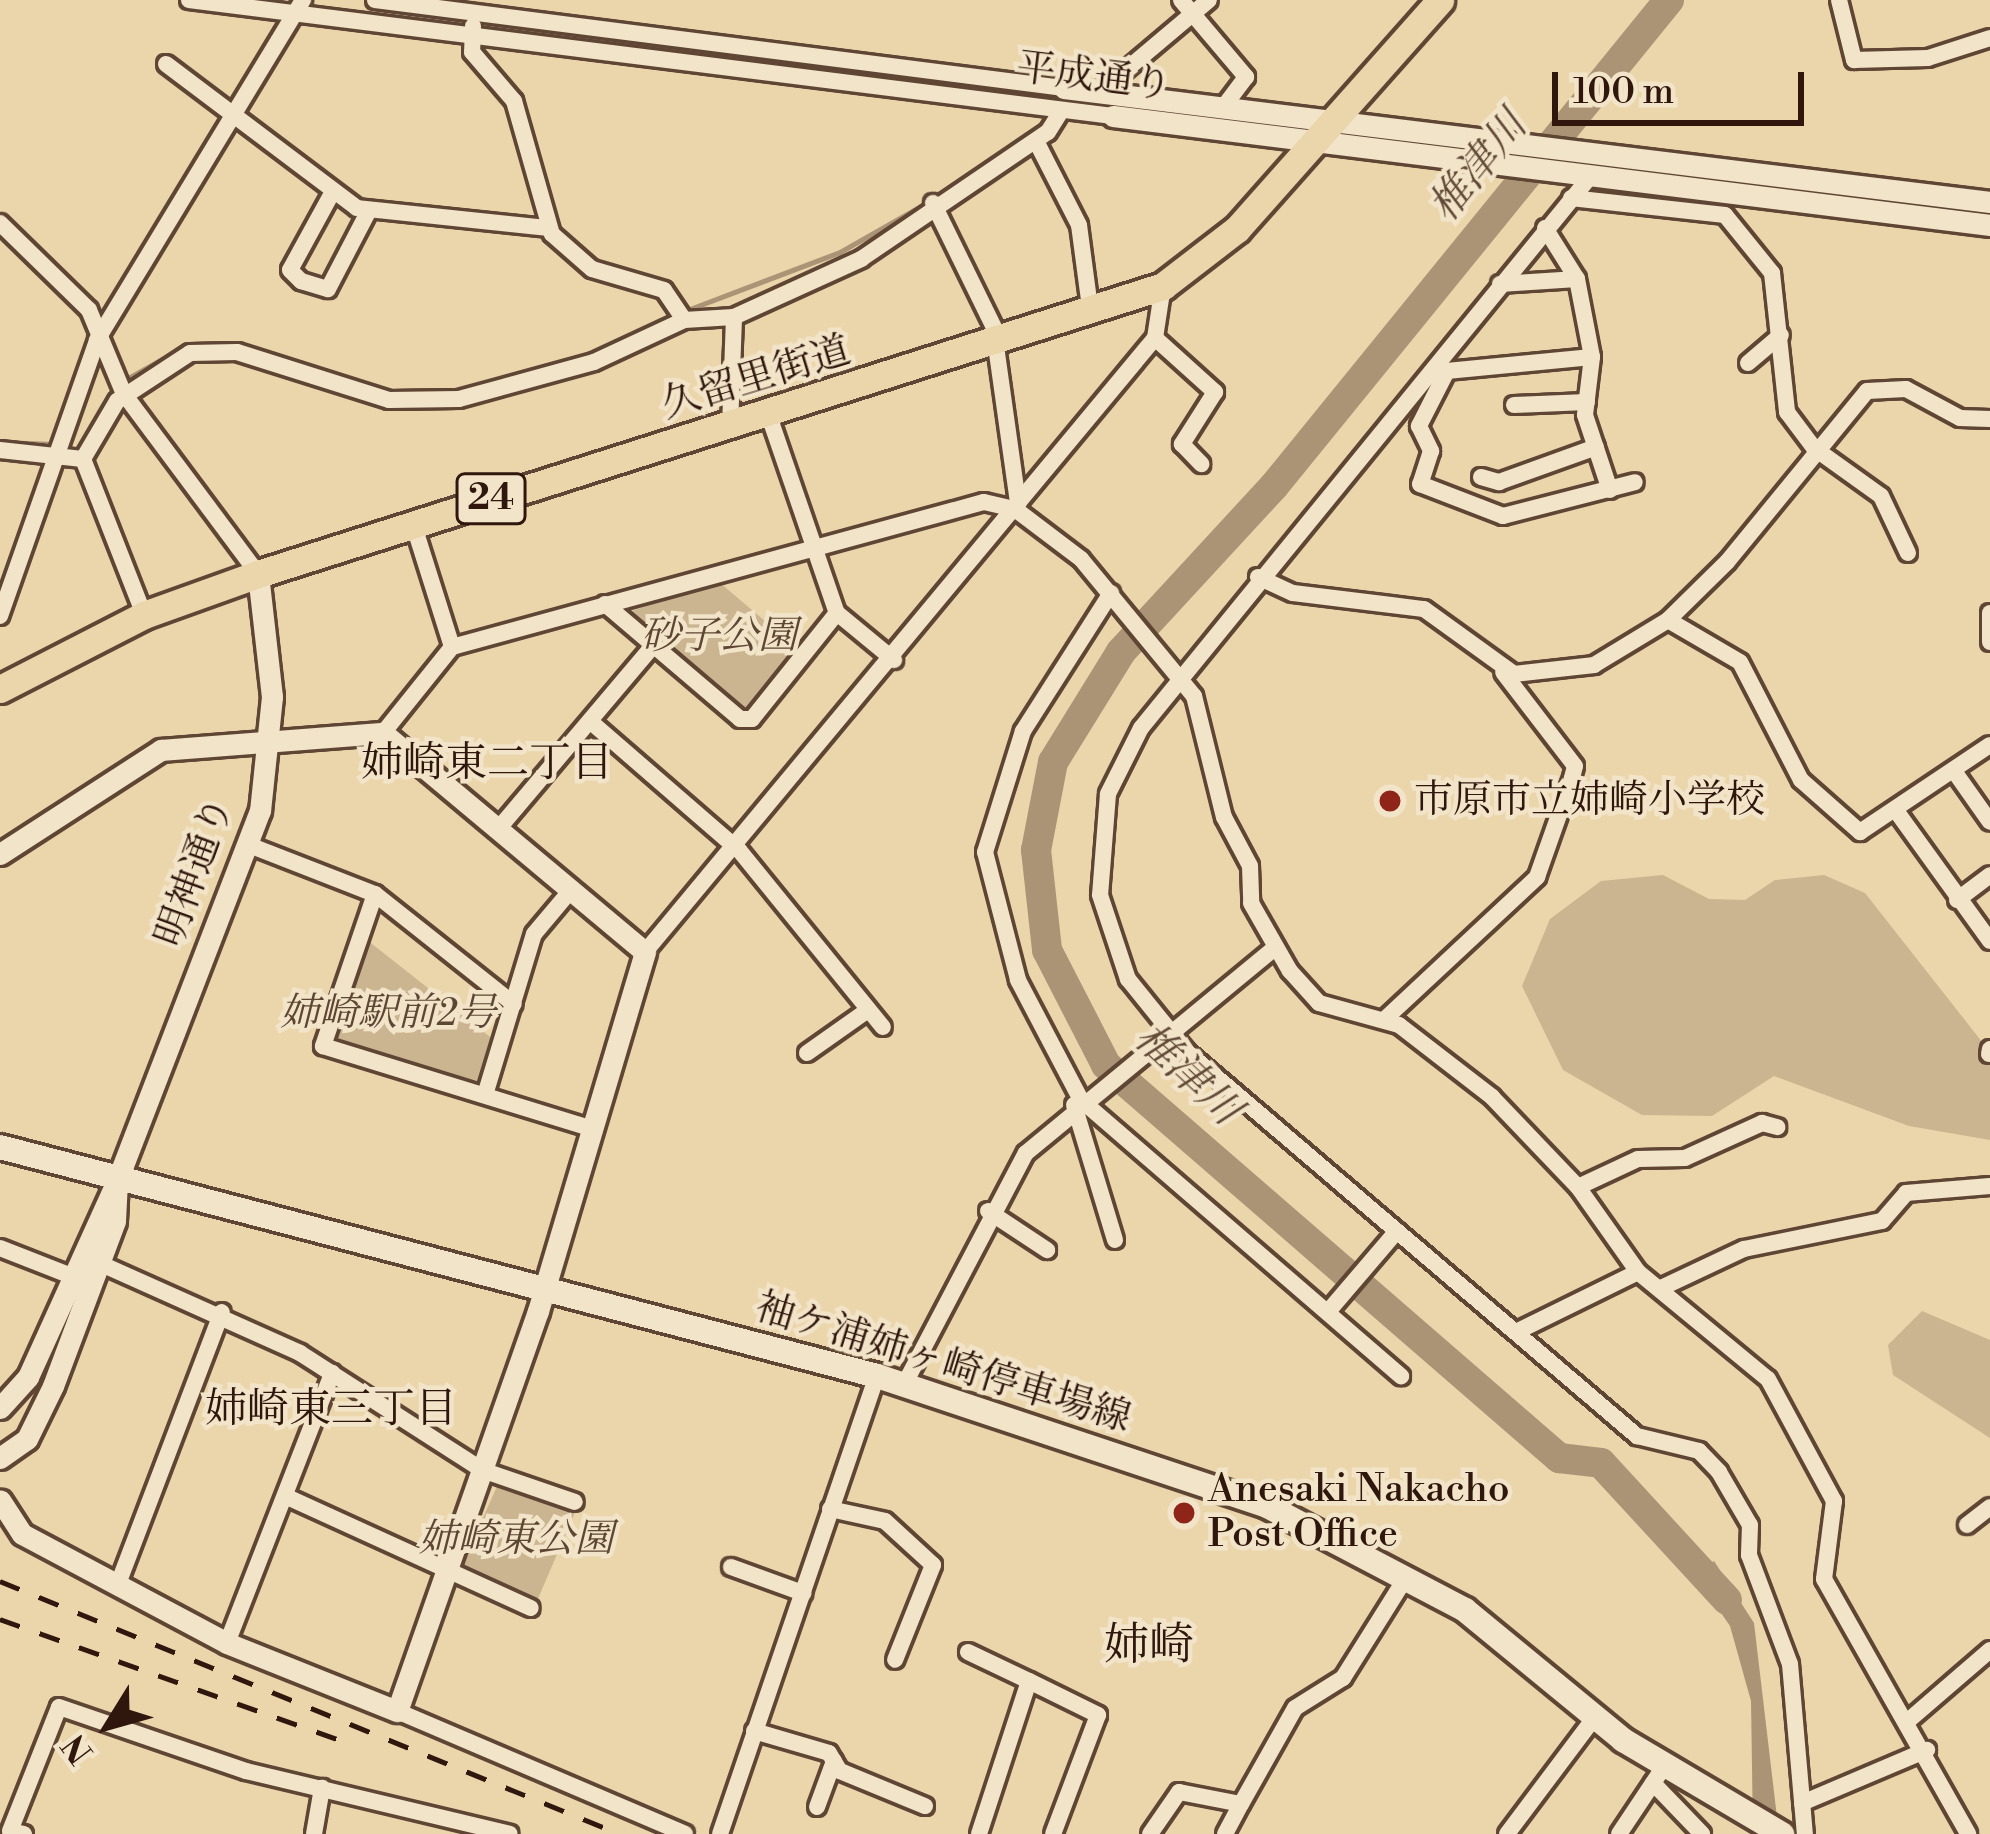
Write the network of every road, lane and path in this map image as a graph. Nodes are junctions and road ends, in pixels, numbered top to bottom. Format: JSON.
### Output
{"nodes":[{"id":1,"x":189,"y":0,"type":"edge"},
{"id":2,"x":303,"y":0,"type":"edge"},
{"id":3,"x":375,"y":0,"type":"edge"},
{"id":4,"x":1181,"y":0,"type":"edge"},
{"id":5,"x":1209,"y":0,"type":"edge"},
{"id":6,"x":1440,"y":0,"type":"edge"},
{"id":7,"x":1839,"y":0,"type":"edge"},
{"id":8,"x":474,"y":11,"type":"junction"},
{"id":9,"x":287,"y":12,"type":"junction"},
{"id":10,"x":1195,"y":16,"type":"junction"},
{"id":11,"x":472,"y":35,"type":"junction"},
{"id":12,"x":1990,"y":38,"type":"edge"},
{"id":13,"x":166,"y":64,"type":"dead end"},
{"id":14,"x":1101,"y":92,"type":"junction"},
{"id":15,"x":1063,"y":99,"type":"junction"},
{"id":16,"x":1225,"y":105,"type":"junction"},
{"id":17,"x":228,"y":113,"type":"junction"},
{"id":18,"x":1113,"y":116,"type":"joint"},
{"id":19,"x":1333,"y":121,"type":"junction"},
{"id":20,"x":1036,"y":141,"type":"junction"},
{"id":21,"x":1314,"y":142,"type":"junction"},
{"id":22,"x":1580,"y":184,"type":"junction"},
{"id":23,"x":331,"y":195,"type":"junction"},
{"id":24,"x":1990,"y":202,"type":"edge"},
{"id":25,"x":934,"y":203,"type":"junction"},
{"id":26,"x":368,"y":212,"type":"junction"},
{"id":27,"x":0,"y":223,"type":"edge"},
{"id":28,"x":1990,"y":225,"type":"edge"},
{"id":29,"x":548,"y":228,"type":"junction"},
{"id":30,"x":1545,"y":228,"type":"junction"},
{"id":31,"x":1577,"y":278,"type":"junction"},
{"id":32,"x":1500,"y":284,"type":"junction"},
{"id":33,"x":1162,"y":286,"type":"junction"},
{"id":34,"x":1091,"y":316,"type":"junction"},
{"id":35,"x":734,"y":317,"type":"junction"},
{"id":36,"x":684,"y":320,"type":"junction"},
{"id":37,"x":1782,"y":335,"type":"junction"},
{"id":38,"x":1155,"y":338,"type":"junction"},
{"id":39,"x":97,"y":340,"type":"junction"},
{"id":40,"x":999,"y":345,"type":"junction"},
{"id":41,"x":1592,"y":357,"type":"junction"},
{"id":42,"x":1748,"y":363,"type":"dead end"},
{"id":43,"x":124,"y":394,"type":"junction"},
{"id":44,"x":1587,"y":402,"type":"junction"},
{"id":45,"x":1514,"y":405,"type":"dead end"},
{"id":46,"x":1393,"y":414,"type":"junction"},
{"id":47,"x":769,"y":416,"type":"junction"},
{"id":48,"x":1989,"y":422,"type":"edge"},
{"id":49,"x":1420,"y":426,"type":"junction"},
{"id":50,"x":729,"y":428,"type":"junction"},
{"id":51,"x":1596,"y":447,"type":"junction"},
{"id":52,"x":1814,"y":448,"type":"junction"},
{"id":53,"x":0,"y":450,"type":"edge"},
{"id":54,"x":59,"y":455,"type":"junction"},
{"id":55,"x":83,"y":459,"type":"junction"},
{"id":56,"x":1201,"y":464,"type":"dead end"},
{"id":57,"x":1481,"y":477,"type":"dead end"},
{"id":58,"x":1635,"y":482,"type":"dead end"},
{"id":59,"x":1610,"y":490,"type":"junction"},
{"id":60,"x":1015,"y":509,"type":"junction"},
{"id":61,"x":413,"y":523,"type":"junction"},
{"id":62,"x":808,"y":548,"type":"junction"},
{"id":63,"x":1908,"y":553,"type":"dead end"},
{"id":64,"x":258,"y":574,"type":"junction"},
{"id":65,"x":1258,"y":578,"type":"junction"},
{"id":66,"x":1111,"y":593,"type":"junction"},
{"id":67,"x":604,"y":604,"type":"junction"},
{"id":68,"x":1990,"y":613,"type":"edge"},
{"id":69,"x":837,"y":614,"type":"junction"},
{"id":70,"x":143,"y":615,"type":"junction"},
{"id":71,"x":0,"y":616,"type":"edge"},
{"id":72,"x":1668,"y":620,"type":"junction"},
{"id":73,"x":1990,"y":642,"type":"edge"},
{"id":74,"x":653,"y":646,"type":"junction"},
{"id":75,"x":452,"y":647,"type":"junction"},
{"id":76,"x":894,"y":660,"type":"junction"},
{"id":77,"x":1502,"y":671,"type":"junction"},
{"id":78,"x":1181,"y":677,"type":"junction"},
{"id":79,"x":0,"y":689,"type":"edge"},
{"id":80,"x":591,"y":722,"type":"junction"},
{"id":81,"x":383,"y":734,"type":"junction"},
{"id":82,"x":272,"y":739,"type":"junction"},
{"id":83,"x":1990,"y":745,"type":"edge"},
{"id":84,"x":1954,"y":771,"type":"junction"},
{"id":85,"x":1897,"y":812,"type":"junction"},
{"id":86,"x":1990,"y":822,"type":"edge"},
{"id":87,"x":499,"y":828,"type":"junction"},
{"id":88,"x":249,"y":845,"type":"junction"},
{"id":89,"x":739,"y":850,"type":"junction"},
{"id":90,"x":0,"y":854,"type":"edge"},
{"id":91,"x":1990,"y":875,"type":"edge"},
{"id":92,"x":571,"y":890,"type":"junction"},
{"id":93,"x":375,"y":894,"type":"junction"},
{"id":94,"x":1957,"y":900,"type":"junction"},
{"id":95,"x":1990,"y":941,"type":"edge"},
{"id":96,"x":1272,"y":950,"type":"junction"},
{"id":97,"x":645,"y":952,"type":"junction"},
{"id":98,"x":514,"y":1004,"type":"junction"},
{"id":99,"x":868,"y":1010,"type":"junction"},
{"id":100,"x":1387,"y":1018,"type":"junction"},
{"id":101,"x":883,"y":1027,"type":"dead end"},
{"id":102,"x":1168,"y":1032,"type":"junction"},
{"id":103,"x":807,"y":1053,"type":"dead end"},
{"id":104,"x":485,"y":1096,"type":"junction"},
{"id":105,"x":1077,"y":1103,"type":"junction"},
{"id":106,"x":1777,"y":1127,"type":"dead end"},
{"id":107,"x":593,"y":1129,"type":"junction"},
{"id":108,"x":0,"y":1147,"type":"edge"},
{"id":109,"x":116,"y":1181,"type":"junction"},
{"id":110,"x":1578,"y":1186,"type":"junction"},
{"id":111,"x":1990,"y":1186,"type":"edge"},
{"id":112,"x":988,"y":1211,"type":"junction"},
{"id":113,"x":1396,"y":1231,"type":"junction"},
{"id":114,"x":1115,"y":1240,"type":"dead end"},
{"id":115,"x":0,"y":1248,"type":"edge"},
{"id":116,"x":1047,"y":1250,"type":"dead end"},
{"id":117,"x":100,"y":1263,"type":"junction"},
{"id":118,"x":1638,"y":1272,"type":"junction"},
{"id":119,"x":69,"y":1275,"type":"junction"},
{"id":120,"x":545,"y":1288,"type":"junction"},
{"id":121,"x":1661,"y":1288,"type":"junction"},
{"id":122,"x":1332,"y":1307,"type":"junction"},
{"id":123,"x":222,"y":1312,"type":"junction"},
{"id":124,"x":1516,"y":1332,"type":"junction"},
{"id":125,"x":332,"y":1373,"type":"junction"},
{"id":126,"x":877,"y":1376,"type":"junction"},
{"id":127,"x":1401,"y":1376,"type":"dead end"},
{"id":128,"x":904,"y":1385,"type":"junction"},
{"id":129,"x":0,"y":1408,"type":"edge"},
{"id":130,"x":0,"y":1458,"type":"edge"},
{"id":131,"x":482,"y":1470,"type":"junction"},
{"id":132,"x":285,"y":1496,"type":"junction"},
{"id":133,"x":0,"y":1500,"type":"edge"},
{"id":134,"x":575,"y":1502,"type":"dead end"},
{"id":135,"x":1990,"y":1507,"type":"edge"},
{"id":136,"x":830,"y":1509,"type":"junction"},
{"id":137,"x":1966,"y":1525,"type":"dead end"},
{"id":138,"x":730,"y":1568,"type":"dead end"},
{"id":139,"x":444,"y":1576,"type":"junction"},
{"id":140,"x":1406,"y":1576,"type":"junction"},
{"id":141,"x":118,"y":1584,"type":"junction"},
{"id":142,"x":802,"y":1593,"type":"junction"},
{"id":143,"x":531,"y":1608,"type":"dead end"},
{"id":144,"x":227,"y":1643,"type":"junction"},
{"id":145,"x":978,"y":1651,"type":"dead end"},
{"id":146,"x":1990,"y":1651,"type":"edge"},
{"id":147,"x":895,"y":1660,"type":"dead end"},
{"id":148,"x":1029,"y":1681,"type":"junction"},
{"id":149,"x":397,"y":1712,"type":"junction"},
{"id":150,"x":1595,"y":1717,"type":"junction"},
{"id":151,"x":1909,"y":1720,"type":"junction"},
{"id":152,"x":754,"y":1731,"type":"junction"},
{"id":153,"x":1928,"y":1750,"type":"junction"},
{"id":154,"x":834,"y":1761,"type":"junction"},
{"id":155,"x":1658,"y":1776,"type":"junction"},
{"id":156,"x":322,"y":1788,"type":"junction"},
{"id":157,"x":1802,"y":1803,"type":"junction"},
{"id":158,"x":1241,"y":1804,"type":"junction"},
{"id":159,"x":925,"y":1806,"type":"dead end"},
{"id":160,"x":817,"y":1807,"type":"dead end"},
{"id":161,"x":24,"y":1834,"type":"edge"},
{"id":162,"x":314,"y":1834,"type":"edge"},
{"id":163,"x":510,"y":1834,"type":"edge"},
{"id":164,"x":686,"y":1834,"type":"edge"},
{"id":165,"x":720,"y":1834,"type":"edge"},
{"id":166,"x":979,"y":1834,"type":"edge"},
{"id":167,"x":1053,"y":1834,"type":"edge"},
{"id":168,"x":1150,"y":1834,"type":"edge"},
{"id":169,"x":1225,"y":1834,"type":"edge"},
{"id":170,"x":1507,"y":1834,"type":"edge"},
{"id":171,"x":1619,"y":1834,"type":"edge"},
{"id":172,"x":1702,"y":1834,"type":"edge"},
{"id":173,"x":1783,"y":1834,"type":"edge"},
{"id":174,"x":1805,"y":1834,"type":"edge"},
{"id":175,"x":1968,"y":1834,"type":"edge"}],
"edges":[{"from":1,"to":9,"type":"street","name":"平成通り"},
{"from":2,"to":9,"type":"street"},
{"from":3,"to":8,"type":"street","name":"平成通り"},
{"from":4,"to":10,"type":"street"},
{"from":5,"to":10,"type":"street"},
{"from":6,"to":19,"type":"main road","name":"久留里街道","number":"24"},
{"from":7,"to":12,"type":"street"},
{"from":8,"to":11,"type":"street"},
{"from":8,"to":15,"type":"street","name":"平成通り"},
{"from":9,"to":11,"type":"street","name":"平成通り"},
{"from":9,"to":17,"type":"street"},
{"from":10,"to":14,"type":"street"},
{"from":10,"to":16,"type":"street"},
{"from":11,"to":15,"type":"street","name":"平成通り"},
{"from":11,"to":29,"type":"street"},
{"from":13,"to":17,"type":"street"},
{"from":14,"to":15,"type":"street","name":"平成通り"},
{"from":14,"to":16,"type":"street","name":"平成通り"},
{"from":15,"to":18,"type":"street","name":"平成通り"},
{"from":15,"to":20,"type":"street"},
{"from":16,"to":19,"type":"street","name":"平成通り"},
{"from":17,"to":23,"type":"street"},
{"from":17,"to":39,"type":"street"},
{"from":18,"to":21,"type":"street","name":"平成通り"},
{"from":19,"to":21,"type":"main road","name":"久留里街道","number":"24"},
{"from":19,"to":24,"type":"street","name":"平成通り"},
{"from":20,"to":25,"type":"street"},
{"from":20,"to":34,"type":"street"},
{"from":21,"to":22,"type":"street","name":"平成通り"},
{"from":21,"to":33,"type":"main road","name":"久留里街道","number":"24"},
{"from":22,"to":28,"type":"street","name":"平成通り"},
{"from":22,"to":30,"type":"street"},
{"from":22,"to":37,"type":"street"},
{"from":23,"to":26,"type":"street"},
{"from":23,"to":26,"type":"street"},
{"from":25,"to":35,"type":"street"},
{"from":25,"to":40,"type":"street"},
{"from":26,"to":29,"type":"street"},
{"from":27,"to":39,"type":"street"},
{"from":29,"to":36,"type":"street"},
{"from":30,"to":31,"type":"street"},
{"from":30,"to":32,"type":"street"},
{"from":31,"to":32,"type":"street"},
{"from":31,"to":41,"type":"street"},
{"from":32,"to":46,"type":"street"},
{"from":33,"to":34,"type":"main road","name":"久留里街道","number":"24"},
{"from":33,"to":38,"type":"street"},
{"from":34,"to":40,"type":"main road","name":"久留里街道","number":"24"},
{"from":35,"to":36,"type":"street"},
{"from":35,"to":50,"type":"street"},
{"from":36,"to":43,"type":"street"},
{"from":37,"to":42,"type":"street"},
{"from":37,"to":52,"type":"street"},
{"from":38,"to":56,"type":"street"},
{"from":38,"to":60,"type":"street"},
{"from":39,"to":43,"type":"street"},
{"from":39,"to":54,"type":"street"},
{"from":40,"to":47,"type":"main road","name":"久留里街道","number":"24"},
{"from":40,"to":60,"type":"street"},
{"from":41,"to":44,"type":"street"},
{"from":41,"to":49,"type":"street"},
{"from":43,"to":55,"type":"street"},
{"from":43,"to":64,"type":"street"},
{"from":44,"to":45,"type":"street"},
{"from":44,"to":51,"type":"street"},
{"from":46,"to":49,"type":"street"},
{"from":46,"to":65,"type":"street"},
{"from":47,"to":50,"type":"main road","name":"久留里街道","number":"24"},
{"from":47,"to":62,"type":"street"},
{"from":48,"to":52,"type":"street"},
{"from":49,"to":59,"type":"street"},
{"from":50,"to":61,"type":"main road","name":"久留里街道","number":"24"},
{"from":51,"to":57,"type":"street"},
{"from":51,"to":59,"type":"street"},
{"from":52,"to":63,"type":"street"},
{"from":52,"to":72,"type":"street"},
{"from":53,"to":54,"type":"street"},
{"from":54,"to":55,"type":"street"},
{"from":54,"to":71,"type":"street"},
{"from":55,"to":70,"type":"street"},
{"from":58,"to":59,"type":"street"},
{"from":60,"to":62,"type":"street"},
{"from":60,"to":66,"type":"street"},
{"from":60,"to":76,"type":"street"},
{"from":61,"to":64,"type":"main road","name":"久留里街道","number":"24"},
{"from":61,"to":75,"type":"street"},
{"from":62,"to":67,"type":"street"},
{"from":62,"to":69,"type":"street"},
{"from":64,"to":70,"type":"main road","name":"久留里街道","number":"24"},
{"from":64,"to":82,"type":"street","name":"明神通り"},
{"from":65,"to":77,"type":"street"},
{"from":65,"to":78,"type":"street"},
{"from":66,"to":78,"type":"street"},
{"from":66,"to":105,"type":"street"},
{"from":67,"to":74,"type":"street"},
{"from":67,"to":75,"type":"street"},
{"from":68,"to":73,"type":"street"},
{"from":69,"to":74,"type":"street"},
{"from":69,"to":76,"type":"street"},
{"from":70,"to":79,"type":"main road","name":"久留里街道","number":"24"},
{"from":72,"to":77,"type":"street"},
{"from":72,"to":85,"type":"street"},
{"from":74,"to":80,"type":"street"},
{"from":75,"to":81,"type":"street"},
{"from":76,"to":89,"type":"street"},
{"from":77,"to":100,"type":"street"},
{"from":78,"to":96,"type":"street"},
{"from":78,"to":102,"type":"street"},
{"from":80,"to":87,"type":"street"},
{"from":80,"to":89,"type":"street"},
{"from":81,"to":82,"type":"street"},
{"from":81,"to":87,"type":"street"},
{"from":82,"to":88,"type":"street","name":"明神通り"},
{"from":82,"to":90,"type":"street"},
{"from":83,"to":84,"type":"street"},
{"from":84,"to":85,"type":"street"},
{"from":84,"to":86,"type":"street"},
{"from":85,"to":94,"type":"street"},
{"from":87,"to":92,"type":"street"},
{"from":88,"to":93,"type":"street"},
{"from":88,"to":109,"type":"street","name":"明神通り"},
{"from":89,"to":97,"type":"street"},
{"from":89,"to":99,"type":"street"},
{"from":91,"to":94,"type":"street"},
{"from":92,"to":97,"type":"street"},
{"from":92,"to":98,"type":"street"},
{"from":93,"to":98,"type":"street"},
{"from":93,"to":104,"type":"street"},
{"from":94,"to":95,"type":"street"},
{"from":96,"to":100,"type":"street"},
{"from":96,"to":102,"type":"street"},
{"from":97,"to":107,"type":"street"},
{"from":98,"to":104,"type":"street"},
{"from":99,"to":101,"type":"street"},
{"from":99,"to":103,"type":"street"},
{"from":100,"to":110,"type":"street"},
{"from":102,"to":105,"type":"street"},
{"from":102,"to":113,"type":"street"},
{"from":104,"to":107,"type":"street"},
{"from":105,"to":112,"type":"street"},
{"from":105,"to":114,"type":"street"},
{"from":105,"to":122,"type":"street"},
{"from":106,"to":110,"type":"street"},
{"from":107,"to":120,"type":"street"},
{"from":108,"to":109,"type":"main road","name":"袖ケ浦姉ヶ崎停車場線"},
{"from":109,"to":117,"type":"street","name":"明神通り"},
{"from":109,"to":119,"type":"street","name":"明神通り"},
{"from":109,"to":120,"type":"main road","name":"袖ケ浦姉ヶ崎停車場線"},
{"from":110,"to":118,"type":"street"},
{"from":111,"to":121,"type":"street"},
{"from":112,"to":116,"type":"street"},
{"from":112,"to":128,"type":"street"},
{"from":113,"to":122,"type":"street"},
{"from":113,"to":124,"type":"street"},
{"from":115,"to":119,"type":"street"},
{"from":117,"to":123,"type":"street"},
{"from":117,"to":130,"type":"street","name":"明神通り"},
{"from":118,"to":121,"type":"street"},
{"from":118,"to":124,"type":"street"},
{"from":119,"to":129,"type":"street","name":"明神通り"},
{"from":120,"to":126,"type":"main road","name":"袖ケ浦姉ヶ崎停車場線"},
{"from":120,"to":131,"type":"street"},
{"from":121,"to":151,"type":"street"},
{"from":122,"to":127,"type":"street"},
{"from":123,"to":125,"type":"street"},
{"from":123,"to":141,"type":"street"},
{"from":124,"to":157,"type":"street"},
{"from":125,"to":131,"type":"street"},
{"from":125,"to":132,"type":"street"},
{"from":126,"to":128,"type":"main road","name":"袖ケ浦姉ヶ崎停車場線"},
{"from":126,"to":136,"type":"street"},
{"from":128,"to":140,"type":"main road","name":"袖ケ浦姉ヶ崎停車場線"},
{"from":131,"to":134,"type":"street"},
{"from":131,"to":139,"type":"street"},
{"from":132,"to":139,"type":"street"},
{"from":132,"to":144,"type":"street"},
{"from":133,"to":141,"type":"street"},
{"from":135,"to":137,"type":"street"},
{"from":136,"to":142,"type":"street"},
{"from":136,"to":147,"type":"street"},
{"from":138,"to":142,"type":"street"},
{"from":139,"to":143,"type":"street"},
{"from":139,"to":149,"type":"street"},
{"from":140,"to":150,"type":"main road","name":"袖ケ浦姉ヶ崎停車場線"},
{"from":140,"to":158,"type":"street"},
{"from":141,"to":144,"type":"street"},
{"from":142,"to":152,"type":"street"},
{"from":144,"to":149,"type":"street"},
{"from":145,"to":148,"type":"street"},
{"from":146,"to":151,"type":"street"},
{"from":148,"to":166,"type":"street"},
{"from":148,"to":167,"type":"street"},
{"from":149,"to":164,"type":"street"},
{"from":150,"to":155,"type":"main road","name":"袖ケ浦姉ヶ崎停車場線"},
{"from":150,"to":170,"type":"street"},
{"from":151,"to":153,"type":"street"},
{"from":152,"to":154,"type":"street"},
{"from":152,"to":165,"type":"street"},
{"from":153,"to":157,"type":"street"},
{"from":153,"to":175,"type":"street"},
{"from":154,"to":159,"type":"street"},
{"from":154,"to":160,"type":"street"},
{"from":155,"to":171,"type":"street"},
{"from":155,"to":172,"type":"street"},
{"from":155,"to":173,"type":"main road","name":"袖ケ浦姉ヶ崎停車場線"},
{"from":156,"to":161,"type":"street"},
{"from":156,"to":162,"type":"street"},
{"from":156,"to":163,"type":"street"},
{"from":157,"to":174,"type":"street"},
{"from":158,"to":168,"type":"street"},
{"from":158,"to":169,"type":"street"}]}
